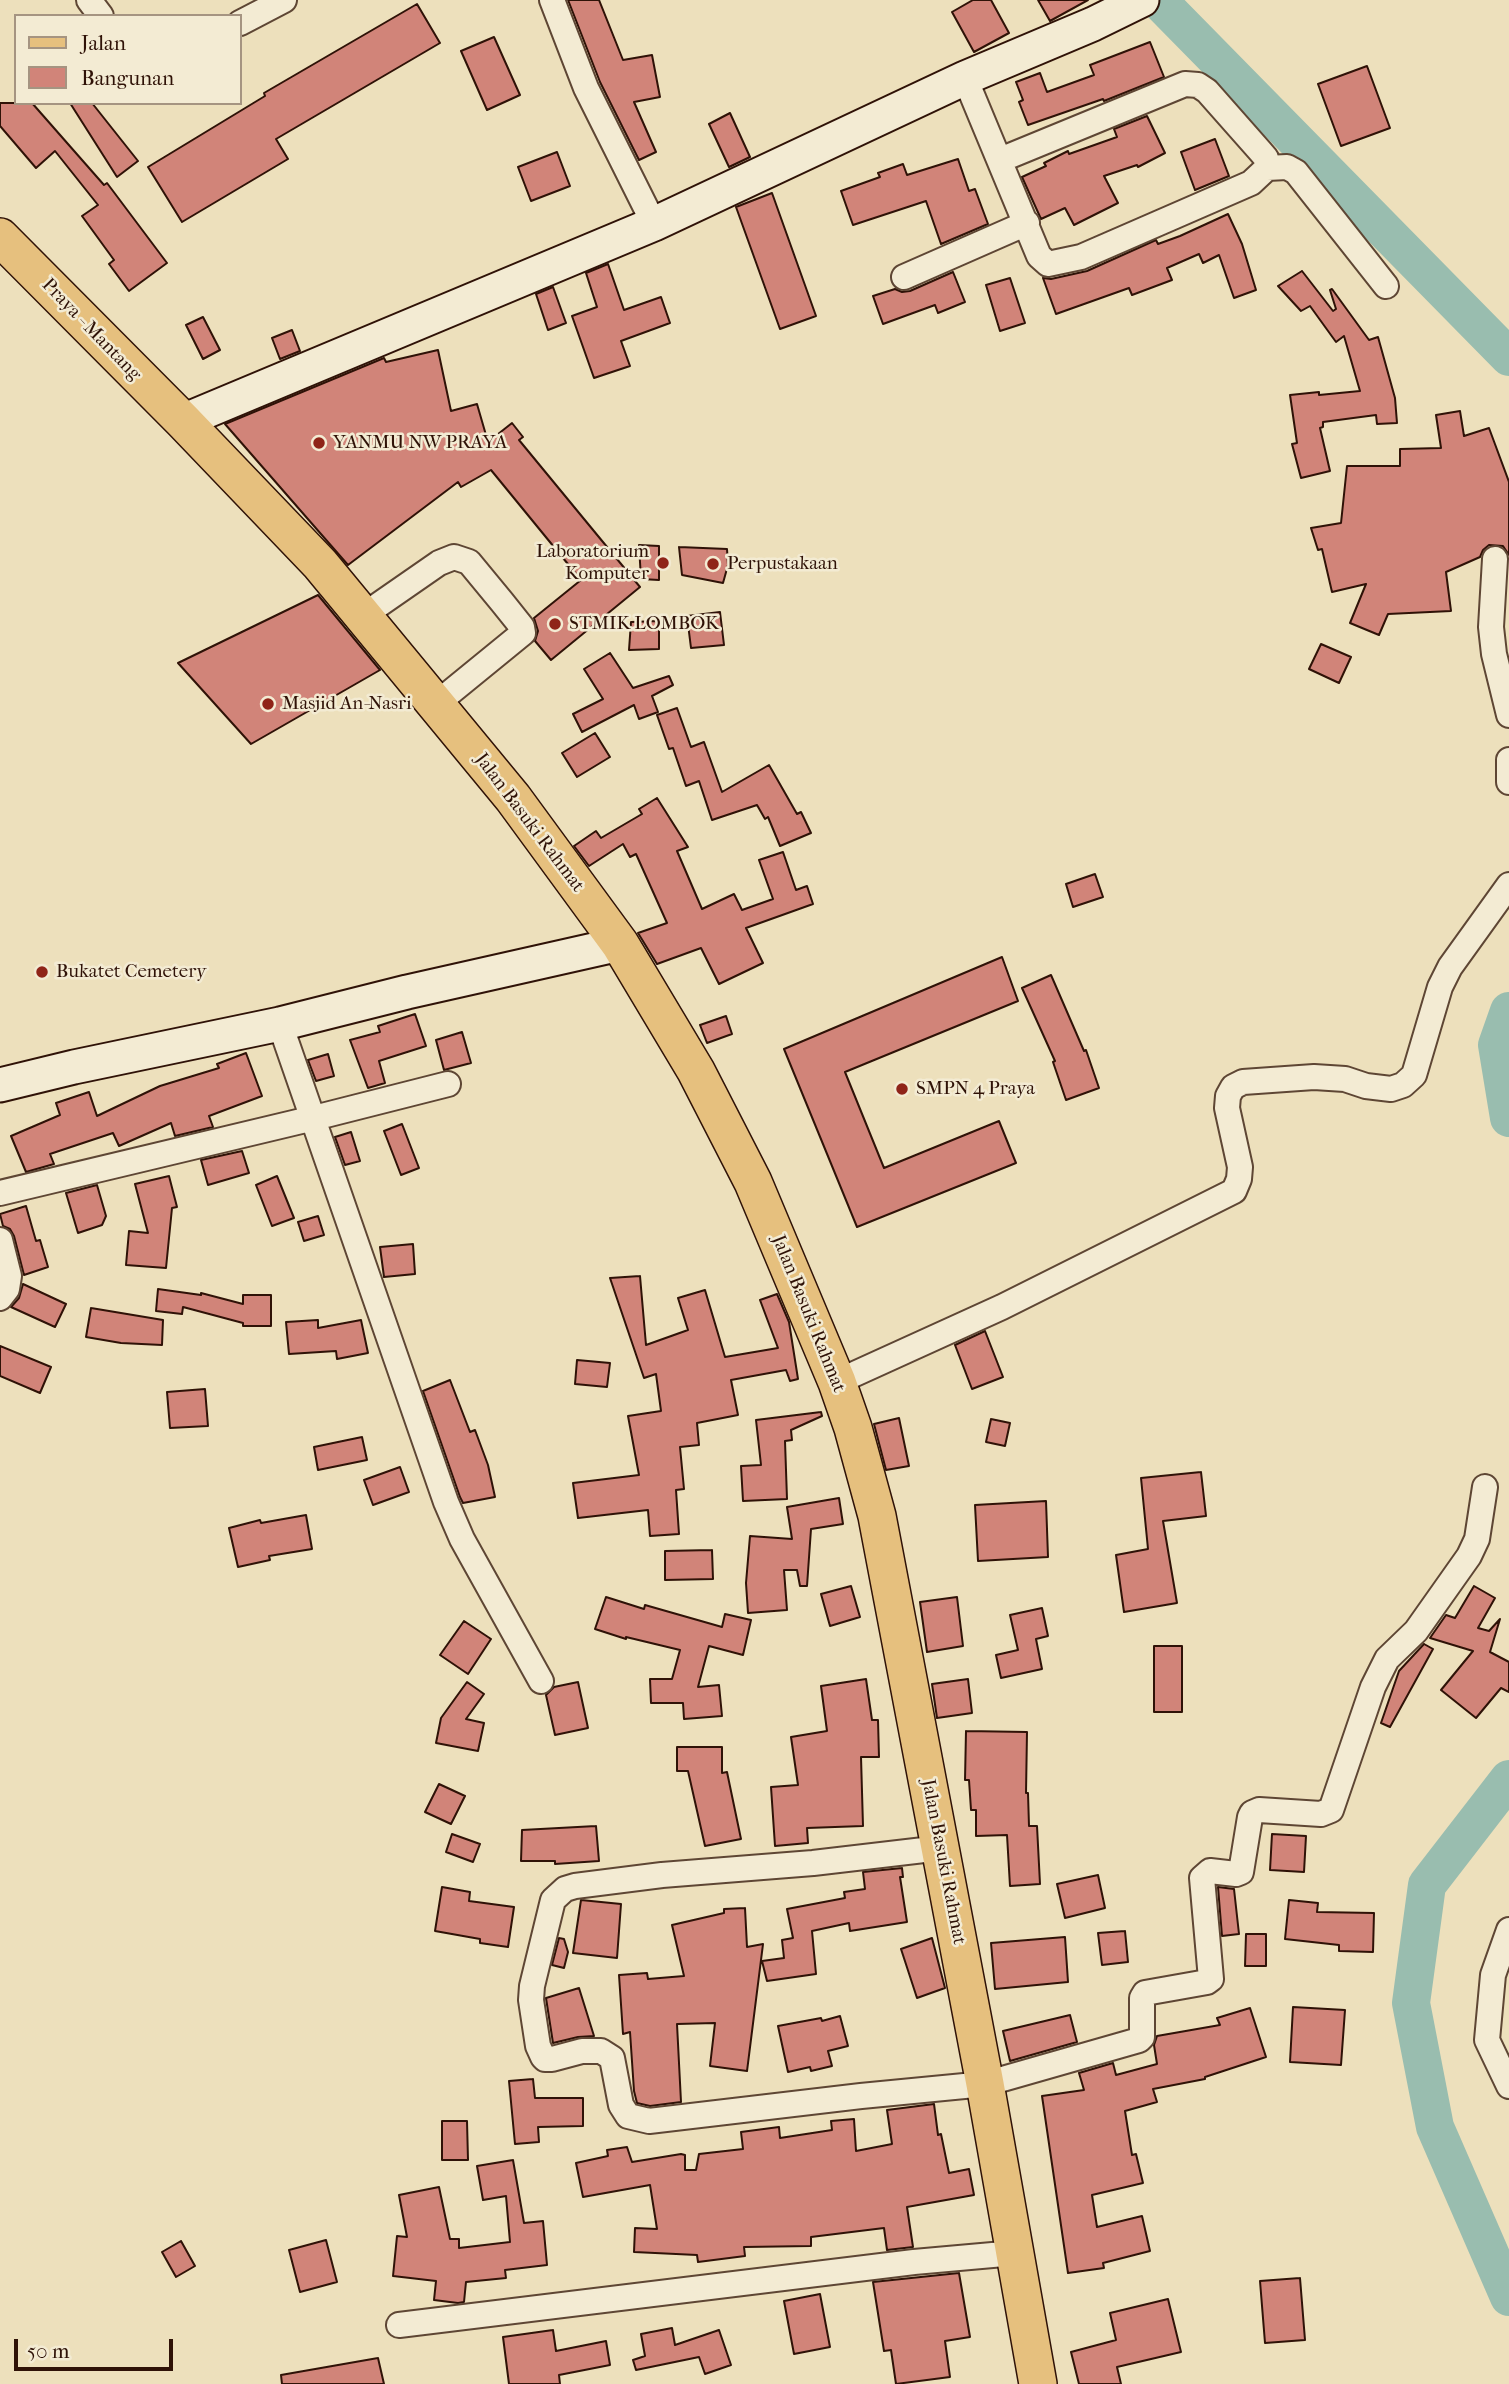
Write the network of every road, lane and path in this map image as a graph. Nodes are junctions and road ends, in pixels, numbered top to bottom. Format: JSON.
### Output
{"nodes":[{"id":1,"x":284,"y":0,"type":"edge"},
{"id":2,"x":552,"y":0,"type":"edge"},
{"id":3,"x":1142,"y":0,"type":"edge"},
{"id":4,"x":242,"y":22,"type":"edge"},
{"id":5,"x":965,"y":78,"type":"junction"},
{"id":6,"x":1000,"y":160,"type":"junction"},
{"id":7,"x":1266,"y":168,"type":"junction"},
{"id":8,"x":1027,"y":223,"type":"junction"},
{"id":9,"x":654,"y":224,"type":"junction"},
{"id":10,"x":0,"y":237,"type":"edge"},
{"id":11,"x":904,"y":277,"type":"dead end"},
{"id":12,"x":1386,"y":286,"type":"dead end"},
{"id":13,"x":183,"y":421,"type":"junction"},
{"id":14,"x":1495,"y":559,"type":"dead end"},
{"id":15,"x":364,"y":615,"type":"junction"},
{"id":16,"x":436,"y":704,"type":"junction"},
{"id":17,"x":1509,"y":715,"type":"edge"},
{"id":18,"x":1509,"y":760,"type":"edge"},
{"id":19,"x":1509,"y":782,"type":"edge"},
{"id":20,"x":1509,"y":886,"type":"edge"},
{"id":21,"x":620,"y":944,"type":"junction"},
{"id":22,"x":281,"y":1024,"type":"junction"},
{"id":23,"x":448,"y":1084,"type":"dead end"},
{"id":24,"x":0,"y":1085,"type":"edge"},
{"id":25,"x":314,"y":1118,"type":"junction"},
{"id":26,"x":0,"y":1193,"type":"edge"},
{"id":27,"x":0,"y":1240,"type":"edge"},
{"id":28,"x":0,"y":1298,"type":"edge"},
{"id":29,"x":837,"y":1382,"type":"junction"},
{"id":30,"x":1485,"y":1487,"type":"dead end"},
{"id":31,"x":541,"y":1681,"type":"dead end"},
{"id":32,"x":941,"y":1848,"type":"junction"},
{"id":33,"x":1509,"y":1930,"type":"edge"},
{"id":34,"x":985,"y":2084,"type":"junction"},
{"id":35,"x":1509,"y":2085,"type":"edge"},
{"id":36,"x":1015,"y":2253,"type":"junction"},
{"id":37,"x":399,"y":2325,"type":"dead end"},
{"id":38,"x":1038,"y":2384,"type":"edge"}],
"edges":[{"from":1,"to":4,"type":"street"},
{"from":2,"to":9,"type":"street"},
{"from":3,"to":5,"type":"main road"},
{"from":5,"to":6,"type":"street"},
{"from":5,"to":9,"type":"main road"},
{"from":6,"to":7,"type":"street"},
{"from":6,"to":8,"type":"street"},
{"from":7,"to":8,"type":"street"},
{"from":7,"to":12,"type":"street"},
{"from":8,"to":11,"type":"street"},
{"from":9,"to":13,"type":"main road"},
{"from":10,"to":13,"type":"main road","name":"Praya - Mantang"},
{"from":13,"to":15,"type":"main road","name":"Jalan Basuki Rahmat"},
{"from":14,"to":17,"type":"street"},
{"from":15,"to":16,"type":"main road","name":"Jalan Basuki Rahmat"},
{"from":15,"to":16,"type":"street"},
{"from":16,"to":21,"type":"main road","name":"Jalan Basuki Rahmat"},
{"from":18,"to":19,"type":"street"},
{"from":20,"to":29,"type":"street"},
{"from":21,"to":22,"type":"main road"},
{"from":21,"to":29,"type":"main road","name":"Jalan Basuki Rahmat"},
{"from":22,"to":24,"type":"main road"},
{"from":22,"to":25,"type":"street"},
{"from":23,"to":25,"type":"street"},
{"from":25,"to":26,"type":"street"},
{"from":25,"to":31,"type":"street"},
{"from":27,"to":28,"type":"street"},
{"from":29,"to":32,"type":"main road","name":"Jalan Basuki Rahmat"},
{"from":30,"to":34,"type":"street"},
{"from":32,"to":34,"type":"main road","name":"Jalan Basuki Rahmat"},
{"from":32,"to":34,"type":"street"},
{"from":33,"to":35,"type":"street"},
{"from":34,"to":36,"type":"main road","name":"Jalan Basuki Rahmat"},
{"from":36,"to":37,"type":"street"},
{"from":36,"to":38,"type":"main road","name":"Jalan Basuki Rahmat"}]}
